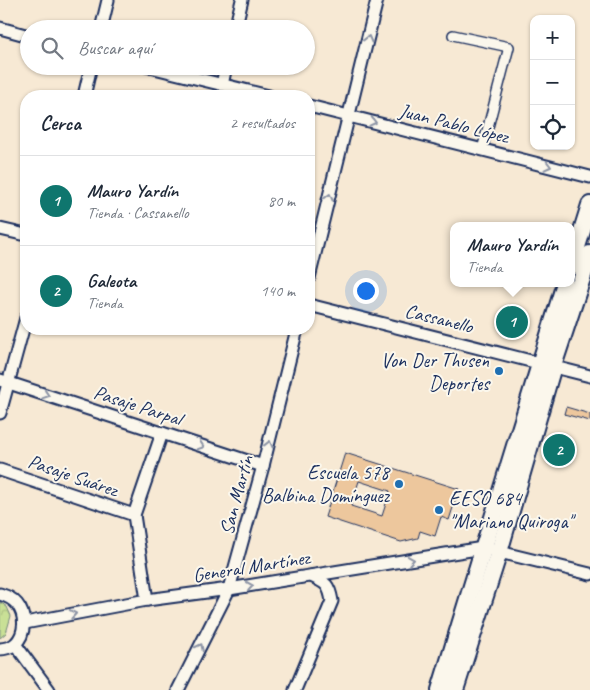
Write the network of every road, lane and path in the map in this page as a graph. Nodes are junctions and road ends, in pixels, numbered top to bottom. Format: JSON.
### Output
{"nodes":[{"id":1,"x":108,"y":0,"type":"edge"},
{"id":2,"x":242,"y":0,"type":"edge"},
{"id":3,"x":377,"y":0,"type":"edge"},
{"id":4,"x":103,"y":20,"type":"edge"},
{"id":5,"x":237,"y":20,"type":"edge"},
{"id":6,"x":0,"y":28,"type":"edge"},
{"id":7,"x":20,"y":34,"type":"edge"},
{"id":8,"x":453,"y":35,"type":"dead end"},
{"id":9,"x":89,"y":75,"type":"edge"},
{"id":10,"x":182,"y":75,"type":"edge"},
{"id":11,"x":224,"y":75,"type":"edge"},
{"id":12,"x":222,"y":85,"type":"junction"},
{"id":13,"x":85,"y":90,"type":"edge"},
{"id":14,"x":243,"y":90,"type":"edge"},
{"id":15,"x":315,"y":108,"type":"edge"},
{"id":16,"x":349,"y":116,"type":"junction"},
{"id":17,"x":482,"y":150,"type":"junction"},
{"id":18,"x":590,"y":177,"type":"edge"},
{"id":19,"x":590,"y":205,"type":"edge"},
{"id":20,"x":0,"y":229,"type":"edge"},
{"id":21,"x":20,"y":234,"type":"edge"},
{"id":22,"x":575,"y":253,"type":"edge"},
{"id":23,"x":315,"y":254,"type":"edge"},
{"id":24,"x":590,"y":254,"type":"edge"},
{"id":25,"x":564,"y":287,"type":"edge"},
{"id":26,"x":315,"y":307,"type":"edge"},
{"id":27,"x":20,"y":335,"type":"edge"},
{"id":28,"x":295,"y":335,"type":"edge"},
{"id":29,"x":547,"y":365,"type":"junction"},
{"id":30,"x":590,"y":376,"type":"edge"},
{"id":31,"x":4,"y":382,"type":"edge"},
{"id":32,"x":0,"y":413,"type":"edge"},
{"id":33,"x":162,"y":433,"type":"junction"},
{"id":34,"x":263,"y":466,"type":"junction"},
{"id":35,"x":0,"y":470,"type":"edge"},
{"id":36,"x":134,"y":515,"type":"junction"},
{"id":37,"x":491,"y":550,"type":"junction"},
{"id":38,"x":590,"y":574,"type":"edge"},
{"id":39,"x":311,"y":576,"type":"junction"},
{"id":40,"x":229,"y":589,"type":"junction"},
{"id":41,"x":0,"y":594,"type":"edge"},
{"id":42,"x":147,"y":600,"type":"junction"},
{"id":43,"x":25,"y":623,"type":"junction"},
{"id":44,"x":15,"y":644,"type":"junction"},
{"id":45,"x":0,"y":649,"type":"edge"},
{"id":46,"x":48,"y":690,"type":"edge"},
{"id":47,"x":178,"y":690,"type":"edge"},
{"id":48,"x":295,"y":690,"type":"edge"},
{"id":49,"x":440,"y":690,"type":"edge"},
{"id":50,"x":455,"y":690,"type":"edge"}],
"edges":[{"from":1,"to":4,"type":"street"},
{"from":2,"to":5,"type":"street"},
{"from":16,"to":3,"type":"street","one_way":true},
{"from":6,"to":7,"type":"street"},
{"from":8,"to":17,"type":"street"},
{"from":9,"to":13,"type":"street"},
{"from":10,"to":12,"type":"street"},
{"from":11,"to":12,"type":"street"},
{"from":12,"to":14,"type":"street"},
{"from":15,"to":16,"type":"street","name":"Juan Pablo López"},
{"from":16,"to":17,"type":"street","name":"Juan Pablo López","one_way":true},
{"from":23,"to":16,"type":"street","one_way":true},
{"from":17,"to":18,"type":"street","name":"Juan Pablo López","one_way":true},
{"from":19,"to":22,"type":"main road"},
{"from":20,"to":21,"type":"street"},
{"from":24,"to":29,"type":"main road"},
{"from":25,"to":29,"type":"main road"},
{"from":26,"to":29,"type":"street","name":"Cassanello"},
{"from":27,"to":31,"type":"street"},
{"from":34,"to":28,"type":"street","name":"San Martín","one_way":true},
{"from":29,"to":30,"type":"street","name":"Cassanello"},
{"from":29,"to":37,"type":"main road"},
{"from":31,"to":32,"type":"street"},
{"from":31,"to":33,"type":"street","name":"Pasaje Parpal","one_way":true},
{"from":33,"to":34,"type":"street","name":"Pasaje Parpal","one_way":true},
{"from":33,"to":36,"type":"street"},
{"from":34,"to":40,"type":"street","name":"San Martín"},
{"from":35,"to":36,"type":"street","name":"Pasaje Suárez"},
{"from":36,"to":42,"type":"street"},
{"from":37,"to":38,"type":"street"},
{"from":39,"to":37,"type":"street","name":"General Martínez","one_way":true},
{"from":37,"to":49,"type":"main road"},
{"from":37,"to":50,"type":"main road"},
{"from":40,"to":39,"type":"street","name":"General Martínez","one_way":true},
{"from":39,"to":48,"type":"street"},
{"from":40,"to":42,"type":"street","name":"General Martínez"},
{"from":47,"to":40,"type":"street","name":"San Martín","one_way":true},
{"from":41,"to":43,"type":"street"},
{"from":43,"to":42,"type":"street","name":"General Martínez","one_way":true},
{"from":43,"to":44,"type":"street"},
{"from":44,"to":45,"type":"street"},
{"from":44,"to":46,"type":"street"}]}
